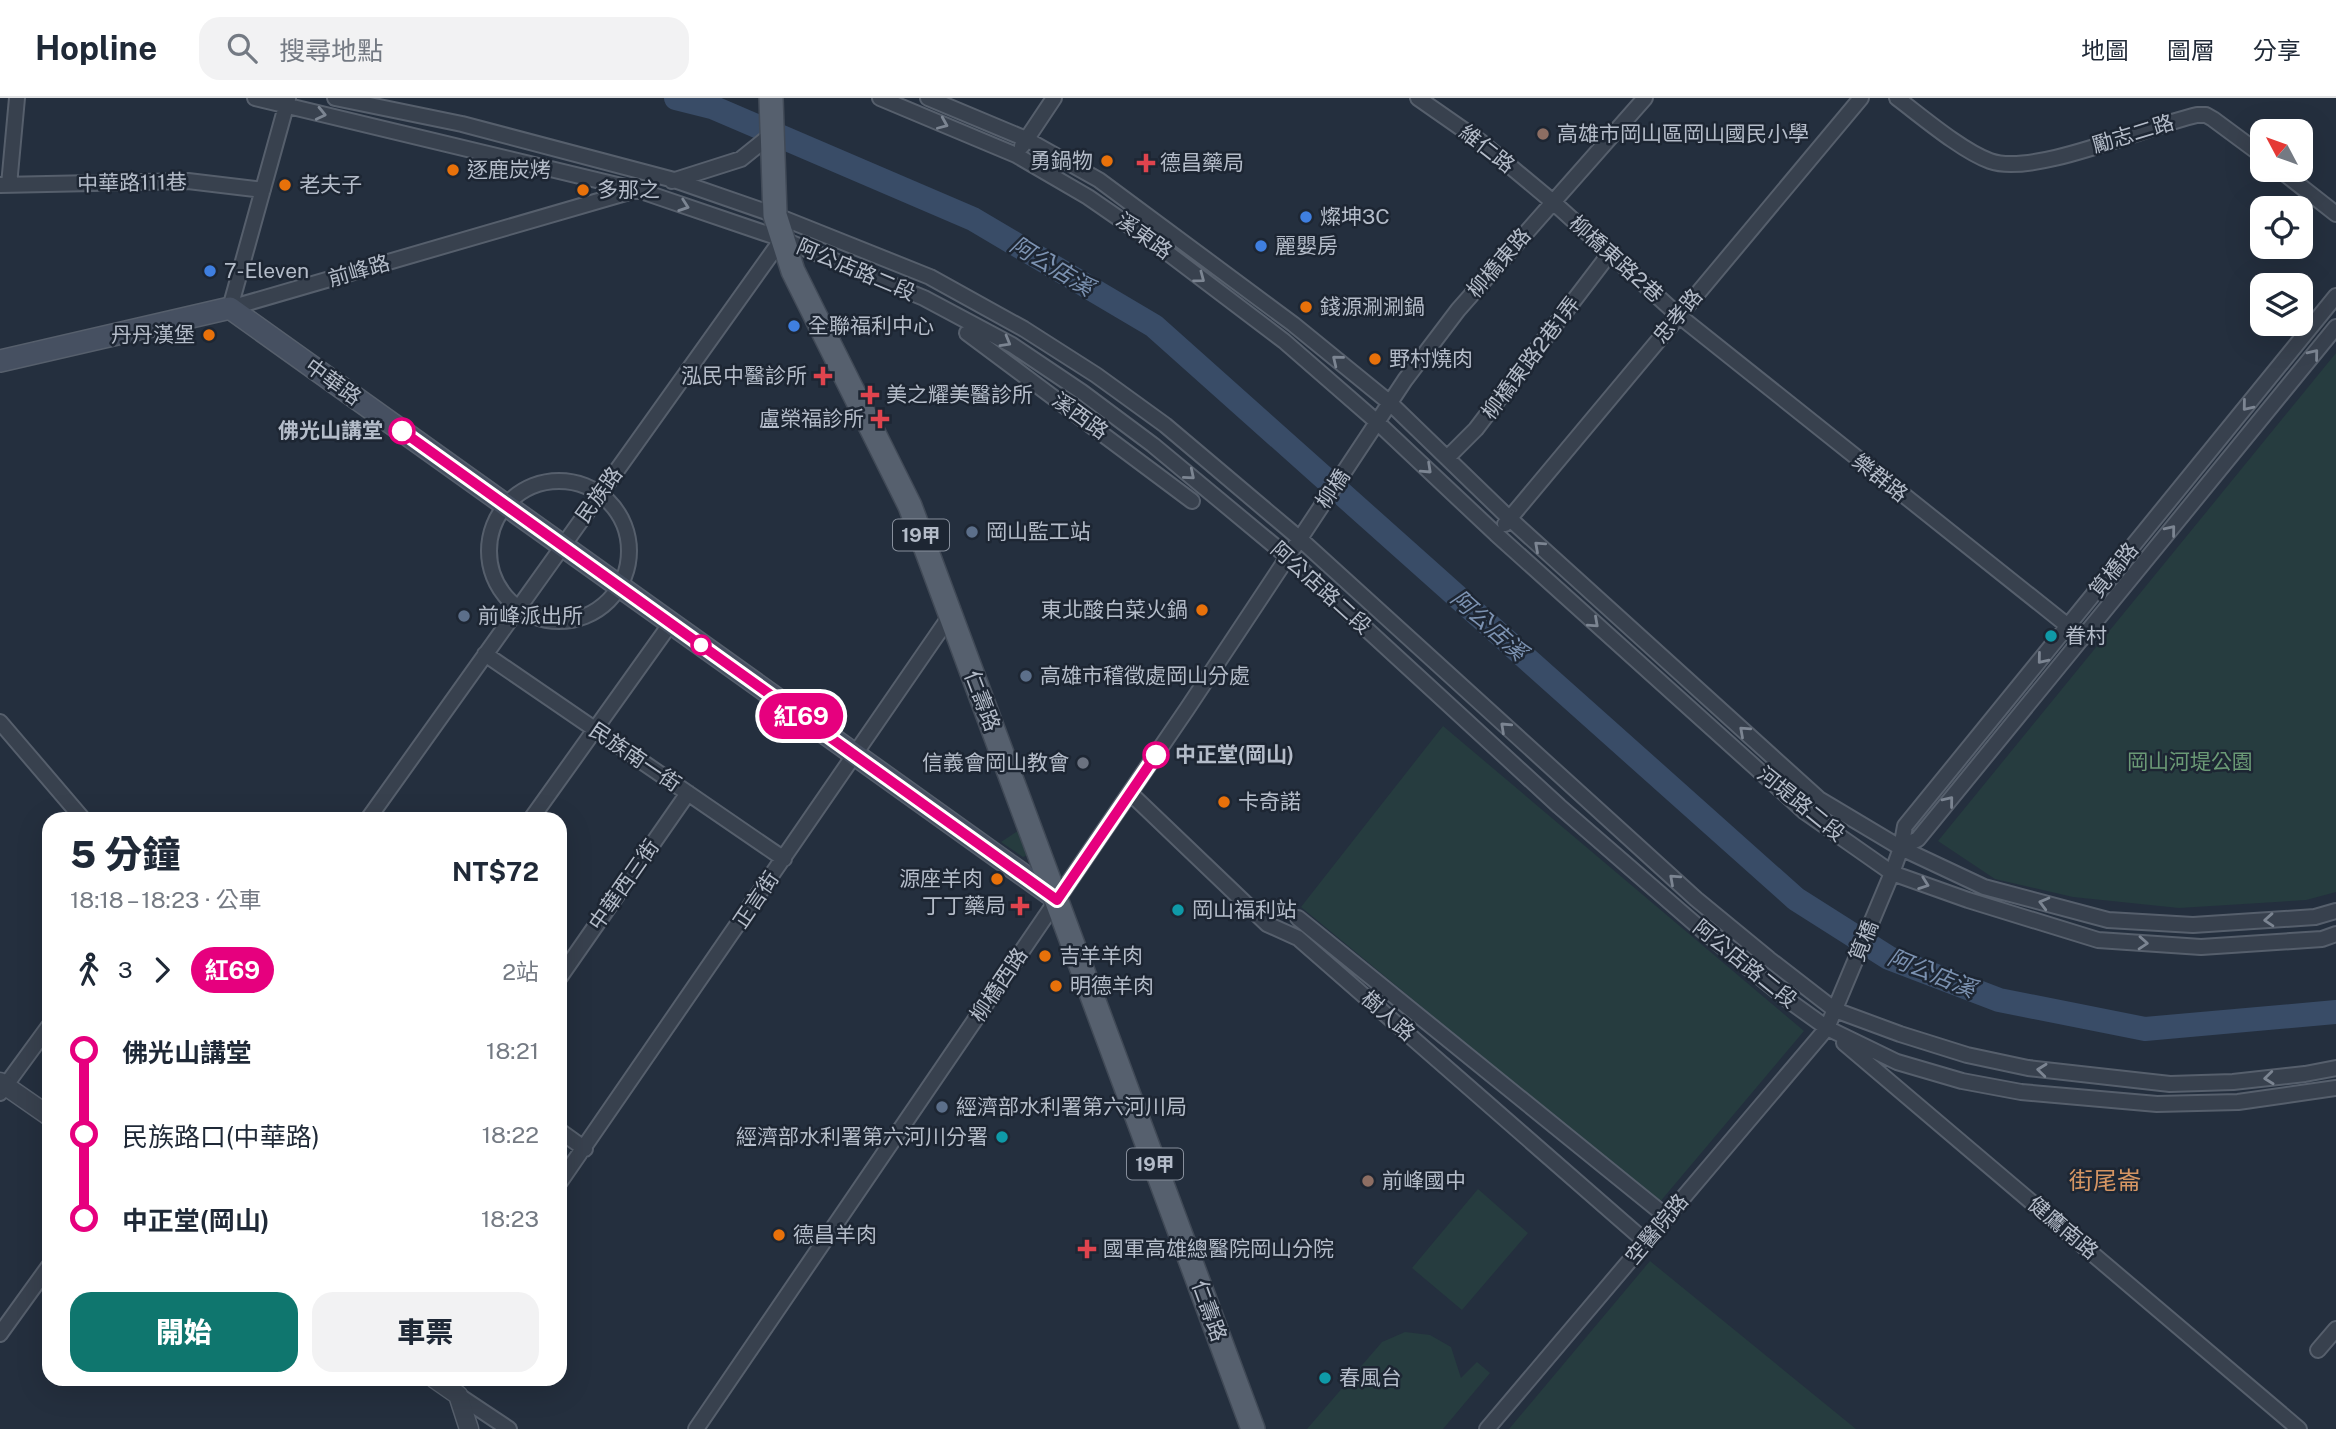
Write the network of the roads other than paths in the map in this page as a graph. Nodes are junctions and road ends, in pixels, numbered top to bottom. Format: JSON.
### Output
{"nodes":[{"id":1,"x":16,"y":98,"type":"edge"},
{"id":2,"x":255,"y":98,"type":"edge"},
{"id":3,"x":335,"y":98,"type":"edge"},
{"id":4,"x":771,"y":98,"type":"edge"},
{"id":5,"x":880,"y":98,"type":"edge"},
{"id":6,"x":928,"y":98,"type":"edge"},
{"id":7,"x":1055,"y":98,"type":"edge"},
{"id":8,"x":1418,"y":98,"type":"edge"},
{"id":9,"x":1646,"y":98,"type":"edge"},
{"id":10,"x":1861,"y":98,"type":"edge"},
{"id":11,"x":1897,"y":98,"type":"edge"},
{"id":12,"x":287,"y":102,"type":"edge"},
{"id":13,"x":462,"y":124,"type":"junction"},
{"id":14,"x":772,"y":134,"type":"junction"},
{"id":15,"x":1026,"y":139,"type":"junction"},
{"id":16,"x":457,"y":146,"type":"junction"},
{"id":17,"x":2250,"y":146,"type":"edge"},
{"id":18,"x":1016,"y":155,"type":"junction"},
{"id":19,"x":674,"y":180,"type":"junction"},
{"id":20,"x":2295,"y":182,"type":"edge"},
{"id":21,"x":5,"y":185,"type":"edge"},
{"id":22,"x":263,"y":190,"type":"junction"},
{"id":23,"x":638,"y":190,"type":"junction"},
{"id":24,"x":1553,"y":202,"type":"junction"},
{"id":25,"x":2336,"y":214,"type":"edge"},
{"id":26,"x":775,"y":215,"type":"junction"},
{"id":27,"x":782,"y":239,"type":"junction"},
{"id":28,"x":1610,"y":253,"type":"junction"},
{"id":29,"x":2336,"y":296,"type":"edge"},
{"id":30,"x":230,"y":308,"type":"junction"},
{"id":31,"x":1678,"y":315,"type":"junction"},
{"id":32,"x":2336,"y":327,"type":"edge"},
{"id":33,"x":967,"y":333,"type":"dead end"},
{"id":34,"x":0,"y":361,"type":"edge"},
{"id":35,"x":2263,"y":385,"type":"junction"},
{"id":36,"x":2279,"y":397,"type":"junction"},
{"id":37,"x":1390,"y":404,"type":"junction"},
{"id":38,"x":1377,"y":422,"type":"junction"},
{"id":39,"x":1366,"y":439,"type":"joint"},
{"id":40,"x":1447,"y":458,"type":"junction"},
{"id":41,"x":601,"y":493,"type":"junction"},
{"id":42,"x":1192,"y":501,"type":"dead end"},
{"id":43,"x":505,"y":505,"type":"junction"},
{"id":44,"x":1510,"y":519,"type":"junction"},
{"id":45,"x":1496,"y":534,"type":"junction"},
{"id":46,"x":1300,"y":539,"type":"junction"},
{"id":47,"x":563,"y":546,"type":"junction"},
{"id":48,"x":1288,"y":557,"type":"junction"},
{"id":49,"x":620,"y":587,"type":"junction"},
{"id":50,"x":519,"y":608,"type":"junction"},
{"id":51,"x":950,"y":616,"type":"junction"},
{"id":52,"x":671,"y":623,"type":"junction"},
{"id":53,"x":2068,"y":627,"type":"junction"},
{"id":54,"x":2082,"y":638,"type":"junction"},
{"id":55,"x":485,"y":654,"type":"junction"},
{"id":56,"x":1471,"y":695,"type":"junction"},
{"id":57,"x":1455,"y":712,"type":"junction"},
{"id":58,"x":0,"y":722,"type":"edge"},
{"id":59,"x":595,"y":729,"type":"junction"},
{"id":60,"x":855,"y":755,"type":"junction"},
{"id":61,"x":1574,"y":790,"type":"junction"},
{"id":62,"x":688,"y":793,"type":"junction"},
{"id":63,"x":1130,"y":793,"type":"junction"},
{"id":64,"x":1559,"y":806,"type":"junction"},
{"id":65,"x":77,"y":812,"type":"edge"},
{"id":66,"x":373,"y":812,"type":"edge"},
{"id":67,"x":536,"y":812,"type":"edge"},
{"id":68,"x":1901,"y":848,"type":"junction"},
{"id":69,"x":784,"y":859,"type":"junction"},
{"id":70,"x":1892,"y":873,"type":"junction"},
{"id":71,"x":1057,"y":900,"type":"junction"},
{"id":72,"x":2336,"y":911,"type":"edge"},
{"id":73,"x":1298,"y":918,"type":"dead end"},
{"id":74,"x":2336,"y":934,"type":"edge"},
{"id":75,"x":567,"y":967,"type":"edge"},
{"id":76,"x":1835,"y":1010,"type":"junction"},
{"id":77,"x":1827,"y":1028,"type":"junction"},
{"id":78,"x":42,"y":1035,"type":"edge"},
{"id":79,"x":2336,"y":1068,"type":"edge"},
{"id":80,"x":1491,"y":1074,"type":"junction"},
{"id":81,"x":2170,"y":1084,"type":"junction"},
{"id":82,"x":2,"y":1087,"type":"edge"},
{"id":83,"x":2336,"y":1088,"type":"edge"},
{"id":84,"x":1475,"y":1092,"type":"junction"},
{"id":85,"x":2157,"y":1104,"type":"junction"},
{"id":86,"x":42,"y":1112,"type":"edge"},
{"id":87,"x":567,"y":1137,"type":"edge"},
{"id":88,"x":585,"y":1149,"type":"junction"},
{"id":89,"x":567,"y":1173,"type":"edge"},
{"id":90,"x":1667,"y":1217,"type":"junction"},
{"id":91,"x":1646,"y":1242,"type":"junction"},
{"id":92,"x":42,"y":1276,"type":"edge"},
{"id":93,"x":2336,"y":1329,"type":"edge"},
{"id":94,"x":0,"y":1334,"type":"edge"},
{"id":95,"x":2318,"y":1350,"type":"dead end"},
{"id":96,"x":445,"y":1386,"type":"edge"},
{"id":97,"x":458,"y":1395,"type":"junction"},
{"id":98,"x":469,"y":1429,"type":"edge"},
{"id":99,"x":509,"y":1429,"type":"edge"},
{"id":100,"x":696,"y":1429,"type":"edge"},
{"id":101,"x":1253,"y":1429,"type":"edge"},
{"id":102,"x":1487,"y":1429,"type":"edge"},
{"id":103,"x":2299,"y":1429,"type":"edge"}],
"edges":[{"from":1,"to":21,"type":"street"},
{"from":2,"to":12,"type":"street","name":"阿公店路二段"},
{"from":3,"to":13,"type":"street","name":"阿公店路二段"},
{"from":4,"to":14,"type":"main road","number":"19甲"},
{"from":5,"to":18,"type":"street","name":"溪東路","one_way":true},
{"from":6,"to":15,"type":"street","name":"溪東路"},
{"from":7,"to":15,"type":"street"},
{"from":8,"to":24,"type":"street","name":"維仁路"},
{"from":9,"to":24,"type":"street","name":"柳橋東路"},
{"from":10,"to":31,"type":"street","name":"忠孝路"},
{"from":11,"to":17,"type":"street","name":"勵志二路"},
{"from":12,"to":16,"type":"street","name":"阿公店路二段","one_way":true},
{"from":12,"to":22,"type":"street"},
{"from":13,"to":16,"type":"street"},
{"from":13,"to":19,"type":"street","name":"阿公店路二段"},
{"from":14,"to":19,"type":"street","name":"前峰路"},
{"from":14,"to":26,"type":"main road","name":"仁壽路","number":"19甲"},
{"from":15,"to":18,"type":"street"},
{"from":37,"to":15,"type":"street","name":"溪東路","one_way":true},
{"from":16,"to":23,"type":"street","name":"阿公店路二段"},
{"from":18,"to":38,"type":"street","name":"溪東路","one_way":true},
{"from":19,"to":23,"type":"street","name":"前峰路"},
{"from":19,"to":26,"type":"street","name":"阿公店路二段"},
{"from":20,"to":25,"type":"street"},
{"from":21,"to":22,"type":"street","name":"中華路111巷"},
{"from":22,"to":30,"type":"street"},
{"from":23,"to":27,"type":"street","name":"阿公店路二段","one_way":true},
{"from":23,"to":30,"type":"street","name":"前峰路"},
{"from":24,"to":28,"type":"street","name":"柳橋東路2巷"},
{"from":24,"to":37,"type":"street","name":"柳橋東路"},
{"from":26,"to":27,"type":"main road","name":"仁壽路","number":"19甲"},
{"from":26,"to":46,"type":"street","name":"阿公店路二段"},
{"from":27,"to":41,"type":"street","name":"民族路"},
{"from":27,"to":48,"type":"street","name":"阿公店路二段","one_way":true},
{"from":27,"to":51,"type":"main road","name":"仁壽路","number":"19甲"},
{"from":28,"to":31,"type":"street","name":"柳橋東路2巷"},
{"from":28,"to":40,"type":"street","name":"柳橋東路2巷1弄"},
{"from":29,"to":35,"type":"street","name":"筧橋路"},
{"from":30,"to":34,"type":"main road","name":"前峰路"},
{"from":30,"to":43,"type":"main road","name":"中華路"},
{"from":31,"to":44,"type":"street","name":"忠孝路"},
{"from":31,"to":53,"type":"street","name":"樂群路"},
{"from":36,"to":32,"type":"street","name":"筧橋路","one_way":true},
{"from":33,"to":42,"type":"street","name":"溪西路"},
{"from":35,"to":36,"type":"street"},
{"from":35,"to":53,"type":"street","name":"筧橋路","one_way":true},
{"from":54,"to":36,"type":"street","name":"筧橋路","one_way":true},
{"from":37,"to":38,"type":"street","name":"柳橋東路"},
{"from":37,"to":40,"type":"street","name":"河堤路二段"},
{"from":38,"to":39,"type":"street","name":"柳橋東路"},
{"from":38,"to":45,"type":"street","name":"河堤路二段","one_way":true},
{"from":39,"to":46,"type":"street","name":"柳橋"},
{"from":40,"to":44,"type":"street","name":"河堤路二段"},
{"from":41,"to":43,"type":"street"},
{"from":41,"to":47,"type":"street","name":"民族路"},
{"from":41,"to":49,"type":"street"},
{"from":43,"to":47,"type":"main road","name":"中華路"},
{"from":43,"to":50,"type":"street"},
{"from":44,"to":45,"type":"street","name":"忠孝路"},
{"from":68,"to":44,"type":"street","name":"河堤路二段","one_way":true},
{"from":45,"to":70,"type":"street","name":"河堤路二段","one_way":true},
{"from":46,"to":48,"type":"street","name":"柳橋西路"},
{"from":46,"to":56,"type":"street","name":"阿公店路二段"},
{"from":47,"to":49,"type":"main road","name":"中華路"},
{"from":47,"to":50,"type":"street","name":"民族路"},
{"from":48,"to":57,"type":"street","name":"阿公店路二段"},
{"from":48,"to":63,"type":"street","name":"柳橋西路"},
{"from":49,"to":50,"type":"street"},
{"from":49,"to":52,"type":"main road","name":"中華路"},
{"from":50,"to":55,"type":"street","name":"民族路"},
{"from":51,"to":60,"type":"street","name":"正言街"},
{"from":51,"to":71,"type":"main road","name":"仁壽路","number":"19甲"},
{"from":52,"to":59,"type":"street"},
{"from":52,"to":60,"type":"main road","name":"中華路"},
{"from":53,"to":54,"type":"street","name":"樂群路"},
{"from":53,"to":68,"type":"street","name":"筧橋路","one_way":true},
{"from":68,"to":54,"type":"street","name":"筧橋路","one_way":true},
{"from":55,"to":59,"type":"street","name":"民族南一街"},
{"from":55,"to":66,"type":"street","name":"民族路"},
{"from":56,"to":57,"type":"street"},
{"from":61,"to":56,"type":"street","name":"阿公店路二段","one_way":true},
{"from":57,"to":64,"type":"street","name":"阿公店路二段"},
{"from":58,"to":65,"type":"street"},
{"from":59,"to":62,"type":"street","name":"民族南一街"},
{"from":59,"to":67,"type":"street"},
{"from":60,"to":69,"type":"street","name":"正言街"},
{"from":60,"to":71,"type":"main road","name":"中華路"},
{"from":61,"to":64,"type":"street"},
{"from":76,"to":61,"type":"street","name":"阿公店路二段","one_way":true},
{"from":62,"to":69,"type":"street","name":"民族南一街"},
{"from":62,"to":75,"type":"street","name":"中華西三街"},
{"from":63,"to":71,"type":"street","name":"柳橋西路"},
{"from":63,"to":84,"type":"street","name":"樹人路"},
{"from":64,"to":77,"type":"street","name":"阿公店路二段"},
{"from":68,"to":70,"type":"street","name":"筧橋路"},
{"from":72,"to":68,"type":"street","name":"河堤路二段","one_way":true},
{"from":69,"to":88,"type":"street","name":"正言街"},
{"from":70,"to":74,"type":"street","name":"河堤路二段","one_way":true},
{"from":70,"to":76,"type":"street","name":"筧橋"},
{"from":71,"to":100,"type":"street","name":"柳橋西路"},
{"from":71,"to":101,"type":"main road","name":"仁壽路","number":"19甲"},
{"from":73,"to":80,"type":"street"},
{"from":76,"to":77,"type":"street","name":"筧橋"},
{"from":81,"to":76,"type":"street","name":"阿公店路二段","one_way":true},
{"from":77,"to":85,"type":"street","name":"阿公店路二段"},
{"from":77,"to":90,"type":"street","name":"空醫院路"},
{"from":77,"to":103,"type":"street","name":"健鷹南路"},
{"from":78,"to":82,"type":"street"},
{"from":79,"to":81,"type":"street","name":"阿公店路二段","one_way":true},
{"from":80,"to":84,"type":"street"},
{"from":80,"to":90,"type":"street"},
{"from":81,"to":85,"type":"street"},
{"from":82,"to":86,"type":"street"},
{"from":83,"to":85,"type":"street","name":"阿公店路二段"},
{"from":84,"to":91,"type":"street","name":"樹人路"},
{"from":87,"to":88,"type":"street"},
{"from":88,"to":89,"type":"street","name":"正言街"},
{"from":90,"to":91,"type":"street","name":"空醫院路"},
{"from":91,"to":102,"type":"street","name":"空醫院路"},
{"from":92,"to":94,"type":"street"},
{"from":93,"to":95,"type":"street"},
{"from":96,"to":97,"type":"street"},
{"from":97,"to":98,"type":"street"},
{"from":97,"to":99,"type":"street"}]}
